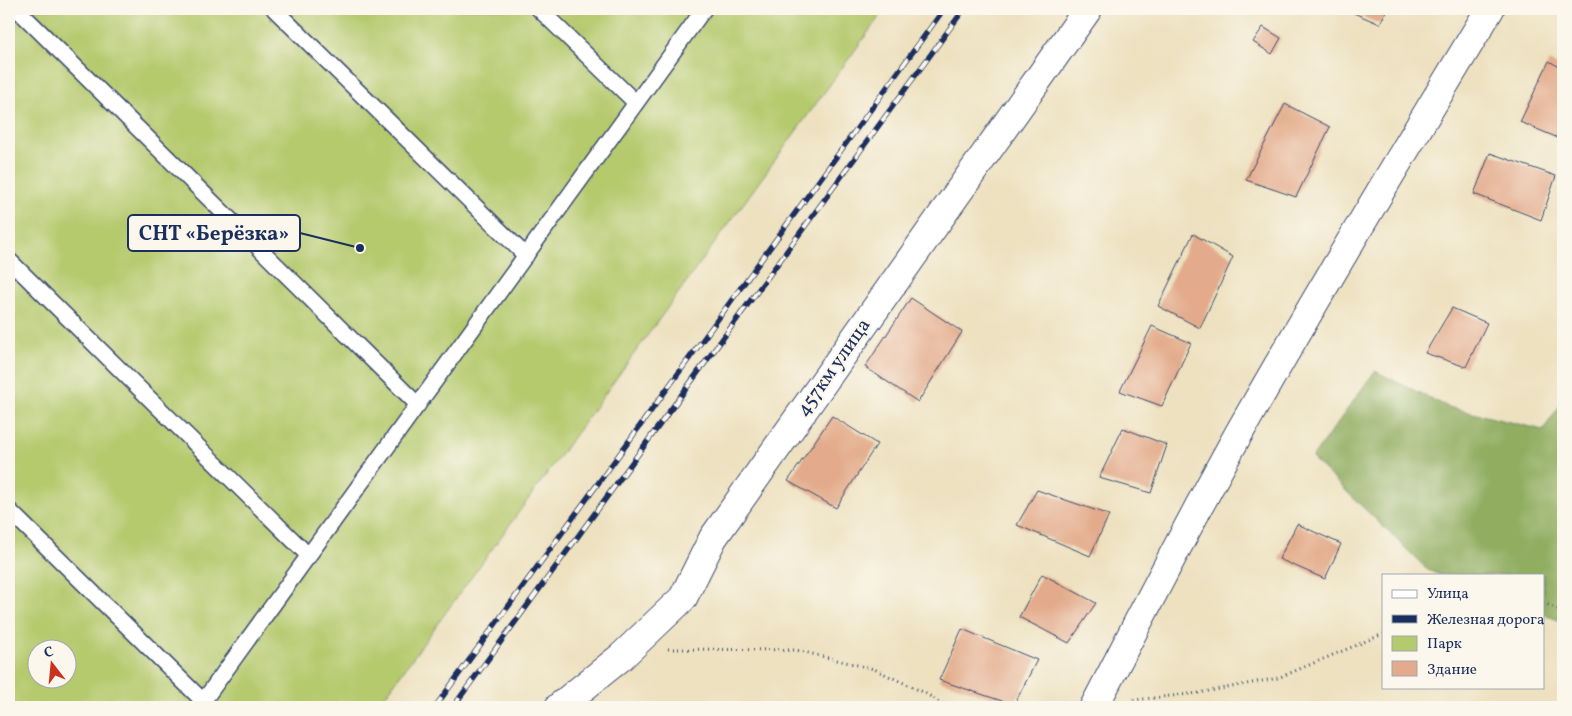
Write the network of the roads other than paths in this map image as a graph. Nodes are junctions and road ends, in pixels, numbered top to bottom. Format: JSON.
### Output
{"nodes":[{"id":1,"x":17,"y":9,"type":"edge"},
{"id":2,"x":274,"y":9,"type":"edge"},
{"id":3,"x":539,"y":9,"type":"edge"},
{"id":4,"x":704,"y":9,"type":"edge"},
{"id":5,"x":1088,"y":9,"type":"edge"},
{"id":6,"x":1490,"y":9,"type":"edge"},
{"id":7,"x":636,"y":103,"type":"junction"},
{"id":8,"x":526,"y":256,"type":"junction"},
{"id":9,"x":9,"y":260,"type":"edge"},
{"id":10,"x":418,"y":405,"type":"junction"},
{"id":11,"x":9,"y":510,"type":"edge"},
{"id":12,"x":308,"y":556,"type":"junction"},
{"id":13,"x":201,"y":704,"type":"edge"},
{"id":14,"x":558,"y":707,"type":"edge"},
{"id":15,"x":1094,"y":707,"type":"edge"}],
"edges":[{"from":1,"to":10,"type":"lane"},
{"from":2,"to":8,"type":"lane"},
{"from":3,"to":7,"type":"lane"},
{"from":4,"to":7,"type":"lane"},
{"from":5,"to":14,"type":"street","name":"457км улица"},
{"from":6,"to":15,"type":"street"},
{"from":7,"to":8,"type":"lane"},
{"from":8,"to":10,"type":"lane"},
{"from":9,"to":12,"type":"lane"},
{"from":10,"to":12,"type":"lane"},
{"from":11,"to":13,"type":"lane"},
{"from":12,"to":13,"type":"lane"}]}
